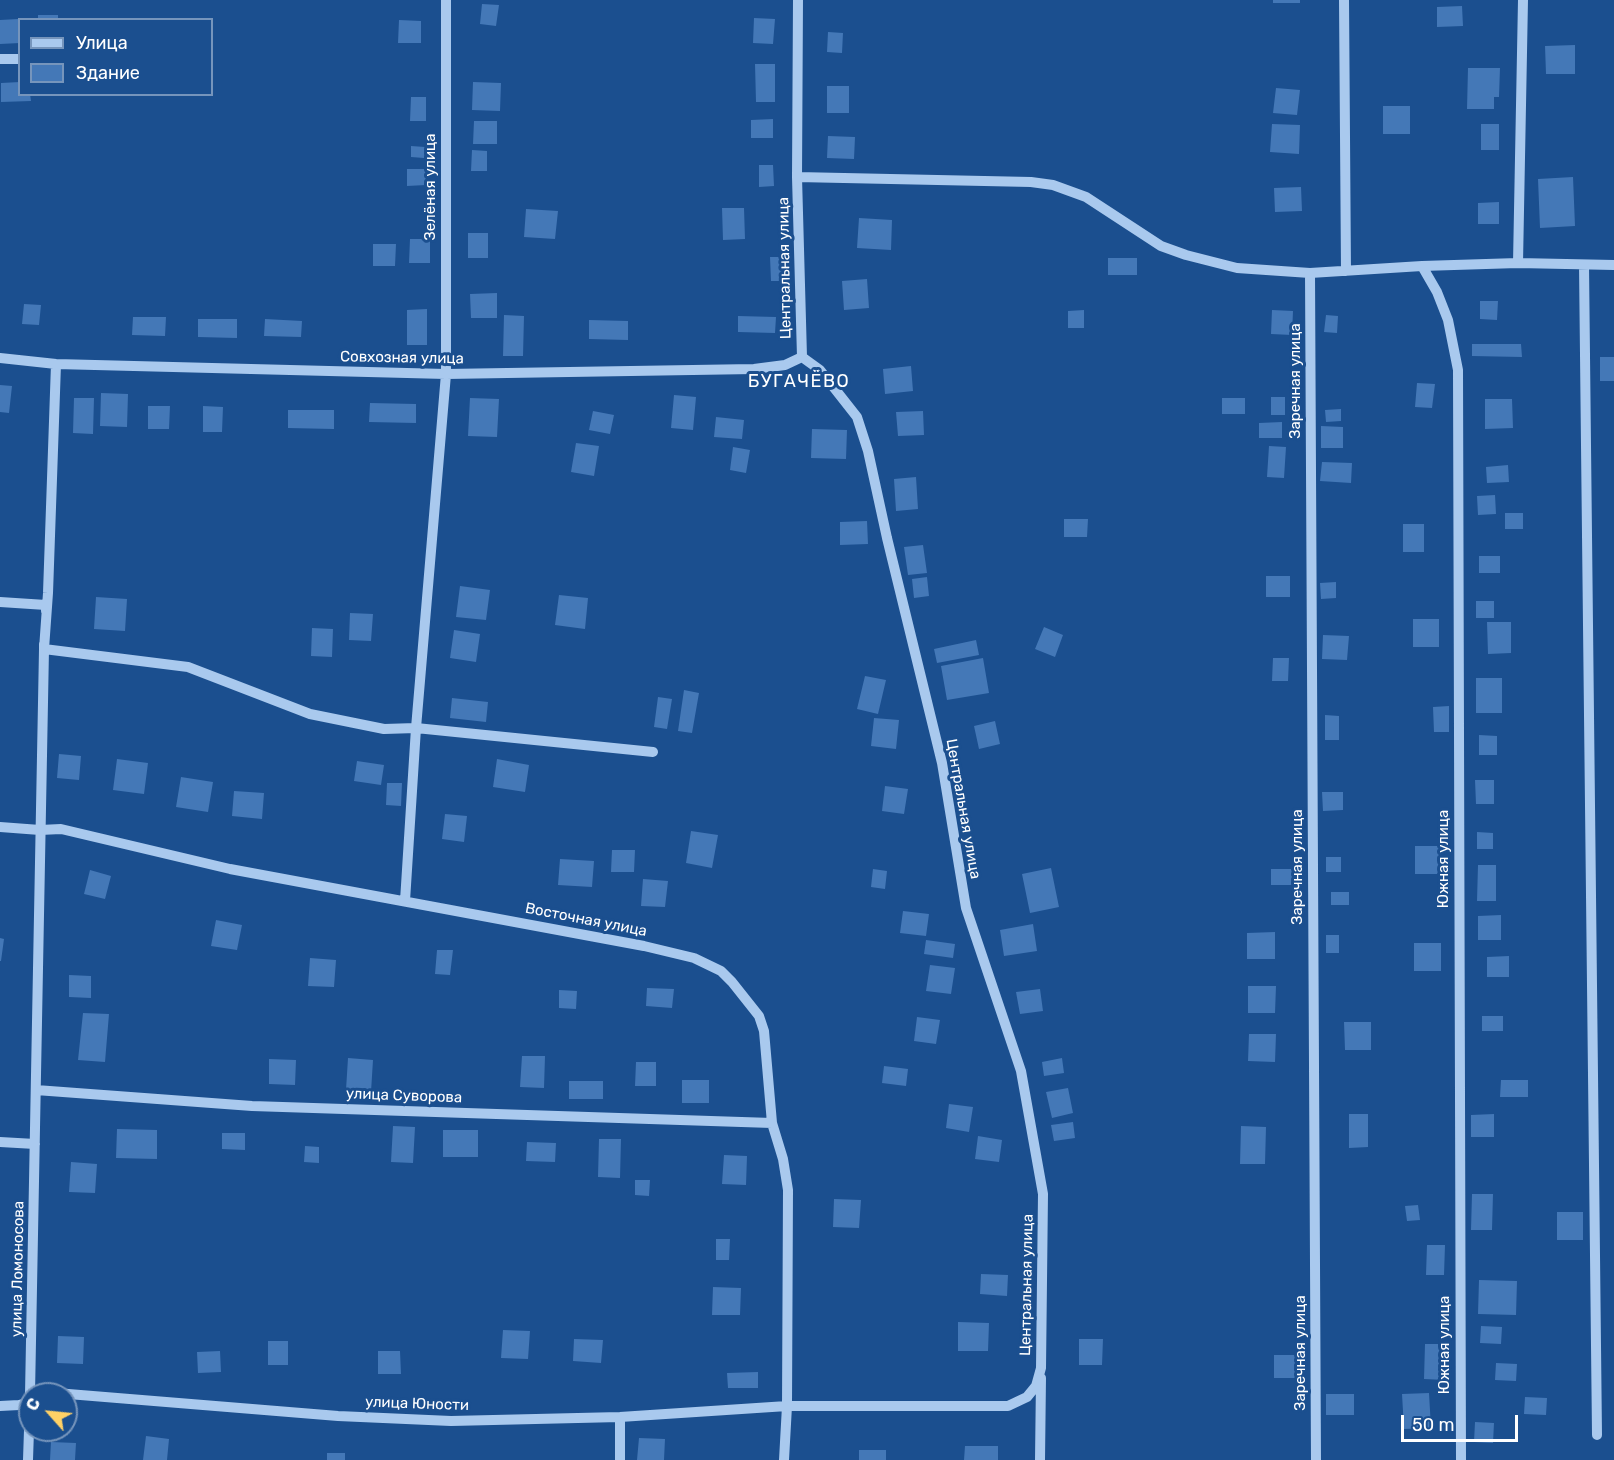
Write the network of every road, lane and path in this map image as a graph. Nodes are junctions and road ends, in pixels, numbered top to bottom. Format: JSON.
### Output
{"nodes":[{"id":1,"x":446,"y":0,"type":"edge"},
{"id":2,"x":798,"y":0,"type":"edge"},
{"id":3,"x":1344,"y":0,"type":"edge"},
{"id":4,"x":1523,"y":0,"type":"edge"},
{"id":5,"x":0,"y":59,"type":"edge"},
{"id":6,"x":18,"y":59,"type":"edge"},
{"id":7,"x":798,"y":177,"type":"junction"},
{"id":8,"x":1518,"y":263,"type":"junction"},
{"id":9,"x":1584,"y":265,"type":"junction"},
{"id":10,"x":1614,"y":265,"type":"edge"},
{"id":11,"x":1422,"y":266,"type":"junction"},
{"id":12,"x":1346,"y":271,"type":"junction"},
{"id":13,"x":1310,"y":273,"type":"junction"},
{"id":14,"x":802,"y":357,"type":"junction"},
{"id":15,"x":0,"y":358,"type":"edge"},
{"id":16,"x":56,"y":364,"type":"junction"},
{"id":17,"x":446,"y":374,"type":"junction"},
{"id":18,"x":0,"y":602,"type":"edge"},
{"id":19,"x":46,"y":605,"type":"junction"},
{"id":20,"x":44,"y":649,"type":"junction"},
{"id":21,"x":416,"y":728,"type":"junction"},
{"id":22,"x":653,"y":752,"type":"dead end"},
{"id":23,"x":0,"y":827,"type":"edge"},
{"id":24,"x":40,"y":830,"type":"junction"},
{"id":25,"x":405,"y":901,"type":"junction"},
{"id":26,"x":36,"y":1090,"type":"junction"},
{"id":27,"x":772,"y":1123,"type":"junction"},
{"id":28,"x":0,"y":1142,"type":"edge"},
{"id":29,"x":35,"y":1144,"type":"junction"},
{"id":30,"x":1041,"y":1368,"type":"junction"},
{"id":31,"x":30,"y":1382,"type":"edge"},
{"id":32,"x":78,"y":1395,"type":"edge"},
{"id":33,"x":18,"y":1405,"type":"edge"},
{"id":34,"x":0,"y":1406,"type":"edge"},
{"id":35,"x":787,"y":1406,"type":"junction"},
{"id":36,"x":620,"y":1417,"type":"junction"},
{"id":37,"x":1597,"y":1435,"type":"dead end"},
{"id":38,"x":29,"y":1442,"type":"edge"},
{"id":39,"x":28,"y":1460,"type":"edge"},
{"id":40,"x":620,"y":1460,"type":"edge"},
{"id":41,"x":784,"y":1460,"type":"edge"},
{"id":42,"x":1040,"y":1460,"type":"edge"},
{"id":43,"x":1316,"y":1460,"type":"edge"},
{"id":44,"x":1461,"y":1460,"type":"edge"}],
"edges":[{"from":1,"to":17,"type":"street","name":"Зелёная улица"},
{"from":2,"to":7,"type":"street","name":"Центральная улица"},
{"from":3,"to":12,"type":"street"},
{"from":4,"to":8,"type":"street"},
{"from":5,"to":6,"type":"street"},
{"from":7,"to":13,"type":"street"},
{"from":7,"to":14,"type":"street","name":"Центральная улица"},
{"from":8,"to":9,"type":"street"},
{"from":8,"to":11,"type":"street"},
{"from":9,"to":10,"type":"street"},
{"from":9,"to":37,"type":"street"},
{"from":11,"to":12,"type":"street"},
{"from":11,"to":44,"type":"street","name":"Южная улица"},
{"from":12,"to":13,"type":"street"},
{"from":13,"to":43,"type":"street","name":"Заречная улица"},
{"from":14,"to":17,"type":"street","name":"Совхозная улица"},
{"from":14,"to":30,"type":"street","name":"Центральная улица"},
{"from":15,"to":16,"type":"street","name":"Совхозная улица"},
{"from":16,"to":17,"type":"street","name":"Совхозная улица"},
{"from":16,"to":19,"type":"street","name":"улица Ломоносова"},
{"from":17,"to":21,"type":"street","name":"Зелёная улица"},
{"from":18,"to":19,"type":"street"},
{"from":19,"to":20,"type":"street","name":"улица Ломоносова"},
{"from":20,"to":21,"type":"street"},
{"from":20,"to":24,"type":"street","name":"улица Ломоносова"},
{"from":21,"to":22,"type":"street"},
{"from":21,"to":25,"type":"street","name":"Зелёная улица"},
{"from":23,"to":24,"type":"street","name":"Восточная улица"},
{"from":24,"to":25,"type":"street","name":"Восточная улица"},
{"from":24,"to":26,"type":"street","name":"улица Ломоносова"},
{"from":25,"to":27,"type":"street","name":"Восточная улица"},
{"from":26,"to":27,"type":"street","name":"улица Суворова"},
{"from":26,"to":29,"type":"street","name":"улица Ломоносова"},
{"from":27,"to":35,"type":"street","name":"Восточная улица"},
{"from":28,"to":29,"type":"street"},
{"from":29,"to":31,"type":"street","name":"улица Ломоносова"},
{"from":30,"to":35,"type":"street","name":"Центральная улица"},
{"from":30,"to":42,"type":"street"},
{"from":32,"to":36,"type":"street","name":"улица Юности"},
{"from":33,"to":34,"type":"street"},
{"from":35,"to":36,"type":"street","name":"улица Юности"},
{"from":35,"to":41,"type":"street","name":"Восточная улица"},
{"from":36,"to":40,"type":"street"},
{"from":38,"to":39,"type":"street"}]}
